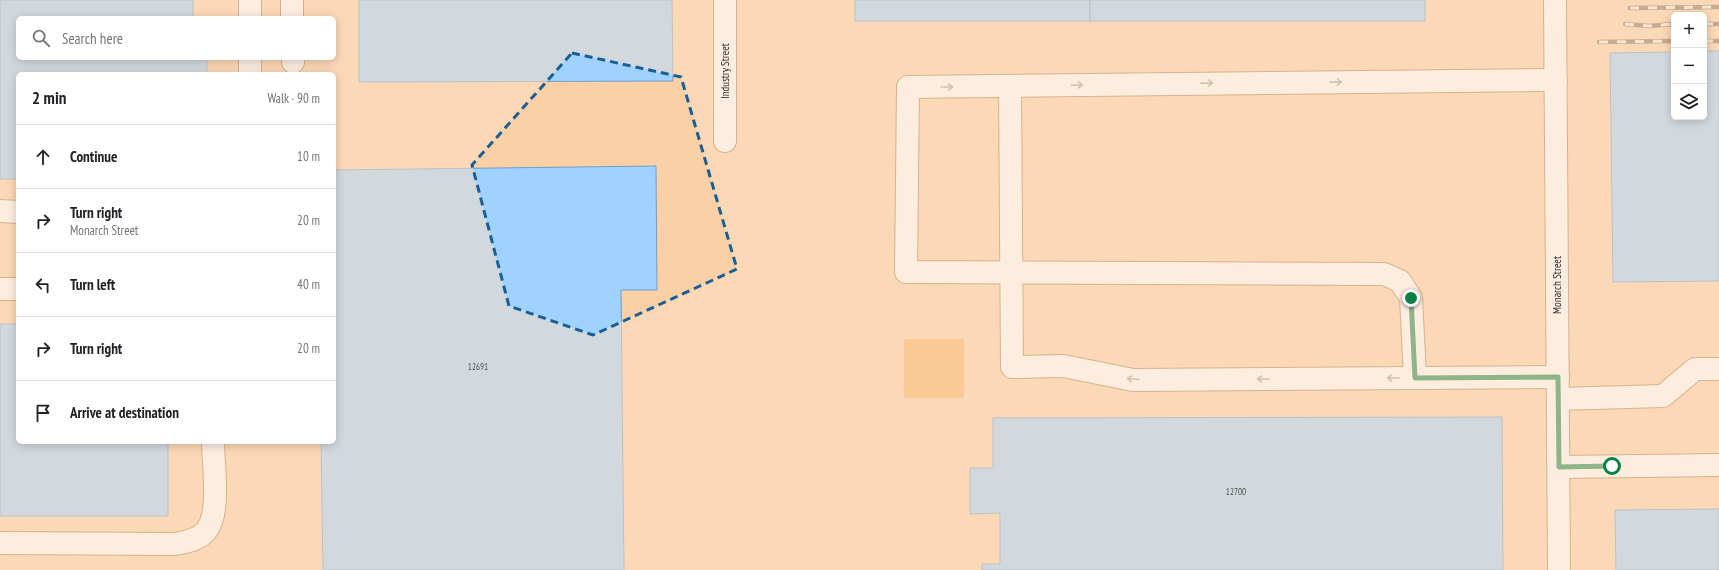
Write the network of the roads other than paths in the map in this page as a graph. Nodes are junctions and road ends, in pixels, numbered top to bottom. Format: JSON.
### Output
{"nodes":[{"id":1,"x":250,"y":0,"type":"edge"},
{"id":2,"x":292,"y":0,"type":"edge"},
{"id":3,"x":725,"y":0,"type":"edge"},
{"id":4,"x":1556,"y":0,"type":"edge"},
{"id":5,"x":250,"y":16,"type":"edge"},
{"id":6,"x":292,"y":16,"type":"edge"},
{"id":7,"x":250,"y":60,"type":"edge"},
{"id":8,"x":250,"y":72,"type":"edge"},
{"id":9,"x":1556,"y":80,"type":"junction"},
{"id":10,"x":1010,"y":87,"type":"junction"},
{"id":11,"x":725,"y":141,"type":"dead end"},
{"id":12,"x":0,"y":212,"type":"edge"},
{"id":13,"x":16,"y":212,"type":"edge"},
{"id":14,"x":1011,"y":272,"type":"junction"},
{"id":15,"x":0,"y":289,"type":"edge"},
{"id":16,"x":16,"y":289,"type":"edge"},
{"id":17,"x":1719,"y":369,"type":"edge"},
{"id":18,"x":1558,"y":377,"type":"junction"},
{"id":19,"x":1415,"y":378,"type":"junction"},
{"id":20,"x":1558,"y":399,"type":"junction"},
{"id":21,"x":213,"y":444,"type":"edge"},
{"id":22,"x":1719,"y":465,"type":"edge"},
{"id":23,"x":1559,"y":467,"type":"junction"},
{"id":24,"x":0,"y":543,"type":"edge"},
{"id":25,"x":1559,"y":570,"type":"edge"}],
"edges":[{"from":1,"to":5,"type":"street"},
{"from":2,"to":6,"type":"street"},
{"from":3,"to":11,"type":"street","name":"Industry Street"},
{"from":4,"to":9,"type":"street","name":"Monarch Street"},
{"from":7,"to":8,"type":"street"},
{"from":10,"to":9,"type":"street","one_way":true},
{"from":9,"to":18,"type":"street","name":"Monarch Street"},
{"from":10,"to":14,"type":"street"},
{"from":14,"to":10,"type":"street","one_way":true},
{"from":12,"to":13,"type":"street"},
{"from":14,"to":19,"type":"street"},
{"from":19,"to":14,"type":"street","one_way":true},
{"from":15,"to":16,"type":"street"},
{"from":17,"to":20,"type":"street"},
{"from":18,"to":19,"type":"street"},
{"from":18,"to":20,"type":"street","name":"Monarch Street"},
{"from":20,"to":23,"type":"street","name":"Monarch Street"},
{"from":21,"to":24,"type":"street"},
{"from":22,"to":23,"type":"street"},
{"from":23,"to":25,"type":"street","name":"Monarch Street"}]}
